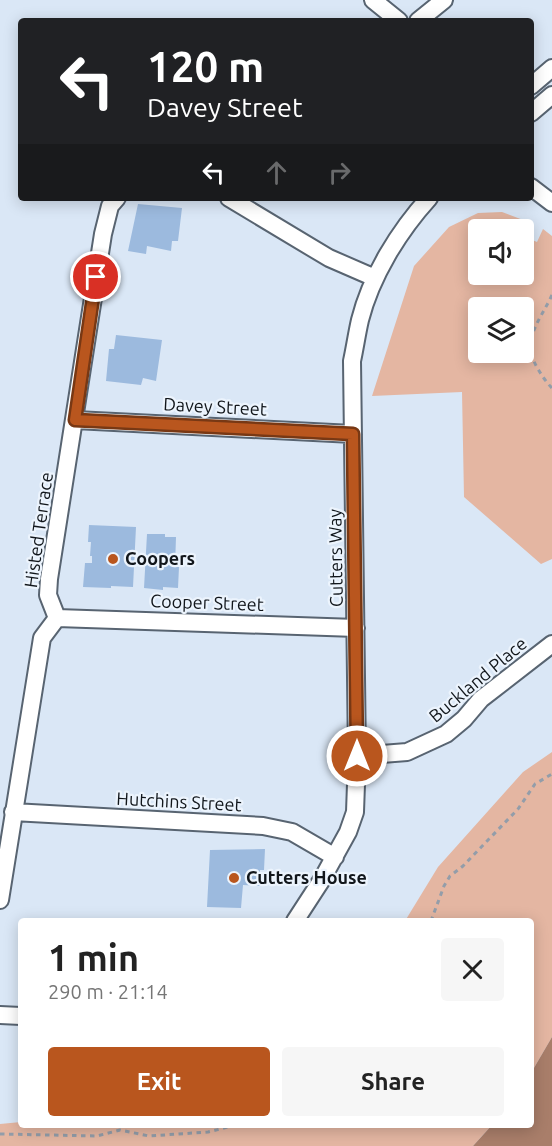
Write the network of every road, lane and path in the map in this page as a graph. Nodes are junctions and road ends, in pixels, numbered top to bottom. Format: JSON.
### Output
{"nodes":[{"id":1,"x":373,"y":0,"type":"edge"},
{"id":2,"x":444,"y":0,"type":"edge"},
{"id":3,"x":395,"y":18,"type":"edge"},
{"id":4,"x":422,"y":18,"type":"edge"},
{"id":5,"x":552,"y":68,"type":"edge"},
{"id":6,"x":534,"y":83,"type":"edge"},
{"id":7,"x":552,"y":95,"type":"edge"},
{"id":8,"x":534,"y":110,"type":"edge"},
{"id":9,"x":534,"y":190,"type":"edge"},
{"id":10,"x":114,"y":201,"type":"edge"},
{"id":11,"x":235,"y":201,"type":"edge"},
{"id":12,"x":426,"y":201,"type":"edge"},
{"id":13,"x":552,"y":203,"type":"edge"},
{"id":14,"x":375,"y":278,"type":"junction"},
{"id":15,"x":552,"y":294,"type":"edge"},
{"id":16,"x":552,"y":388,"type":"edge"},
{"id":17,"x":75,"y":420,"type":"junction"},
{"id":18,"x":353,"y":434,"type":"junction"},
{"id":19,"x":57,"y":618,"type":"junction"},
{"id":20,"x":356,"y":628,"type":"junction"},
{"id":21,"x":552,"y":644,"type":"edge"},
{"id":22,"x":357,"y":756,"type":"junction"},
{"id":23,"x":552,"y":774,"type":"edge"},
{"id":24,"x":13,"y":812,"type":"junction"},
{"id":25,"x":335,"y":857,"type":"junction"},
{"id":26,"x":0,"y":900,"type":"edge"},
{"id":27,"x":297,"y":918,"type":"edge"},
{"id":28,"x":432,"y":918,"type":"edge"},
{"id":29,"x":0,"y":1015,"type":"edge"},
{"id":30,"x":18,"y":1016,"type":"edge"},
{"id":31,"x":224,"y":1128,"type":"edge"},
{"id":32,"x":0,"y":1134,"type":"edge"}],
"edges":[{"from":1,"to":3,"type":"street"},
{"from":2,"to":4,"type":"street"},
{"from":5,"to":6,"type":"street"},
{"from":7,"to":8,"type":"street"},
{"from":9,"to":13,"type":"street"},
{"from":10,"to":17,"type":"street","name":"Histed Terrace"},
{"from":11,"to":14,"type":"street"},
{"from":12,"to":14,"type":"street","name":"Cutters Way"},
{"from":14,"to":18,"type":"street","name":"Cutters Way"},
{"from":15,"to":16,"type":"path"},
{"from":17,"to":18,"type":"street","name":"Davey Street"},
{"from":17,"to":19,"type":"street","name":"Histed Terrace"},
{"from":18,"to":20,"type":"street","name":"Cutters Way"},
{"from":19,"to":20,"type":"street","name":"Cooper Street"},
{"from":19,"to":24,"type":"street"},
{"from":20,"to":22,"type":"street","name":"Cutters Way"},
{"from":21,"to":22,"type":"street","name":"Buckland Place"},
{"from":22,"to":25,"type":"street","name":"Cutters Way"},
{"from":23,"to":28,"type":"path"},
{"from":24,"to":25,"type":"street","name":"Hutchins Street"},
{"from":24,"to":26,"type":"street"},
{"from":25,"to":27,"type":"street","name":"Cutters Way"},
{"from":29,"to":30,"type":"street"},
{"from":31,"to":32,"type":"path"}]}
